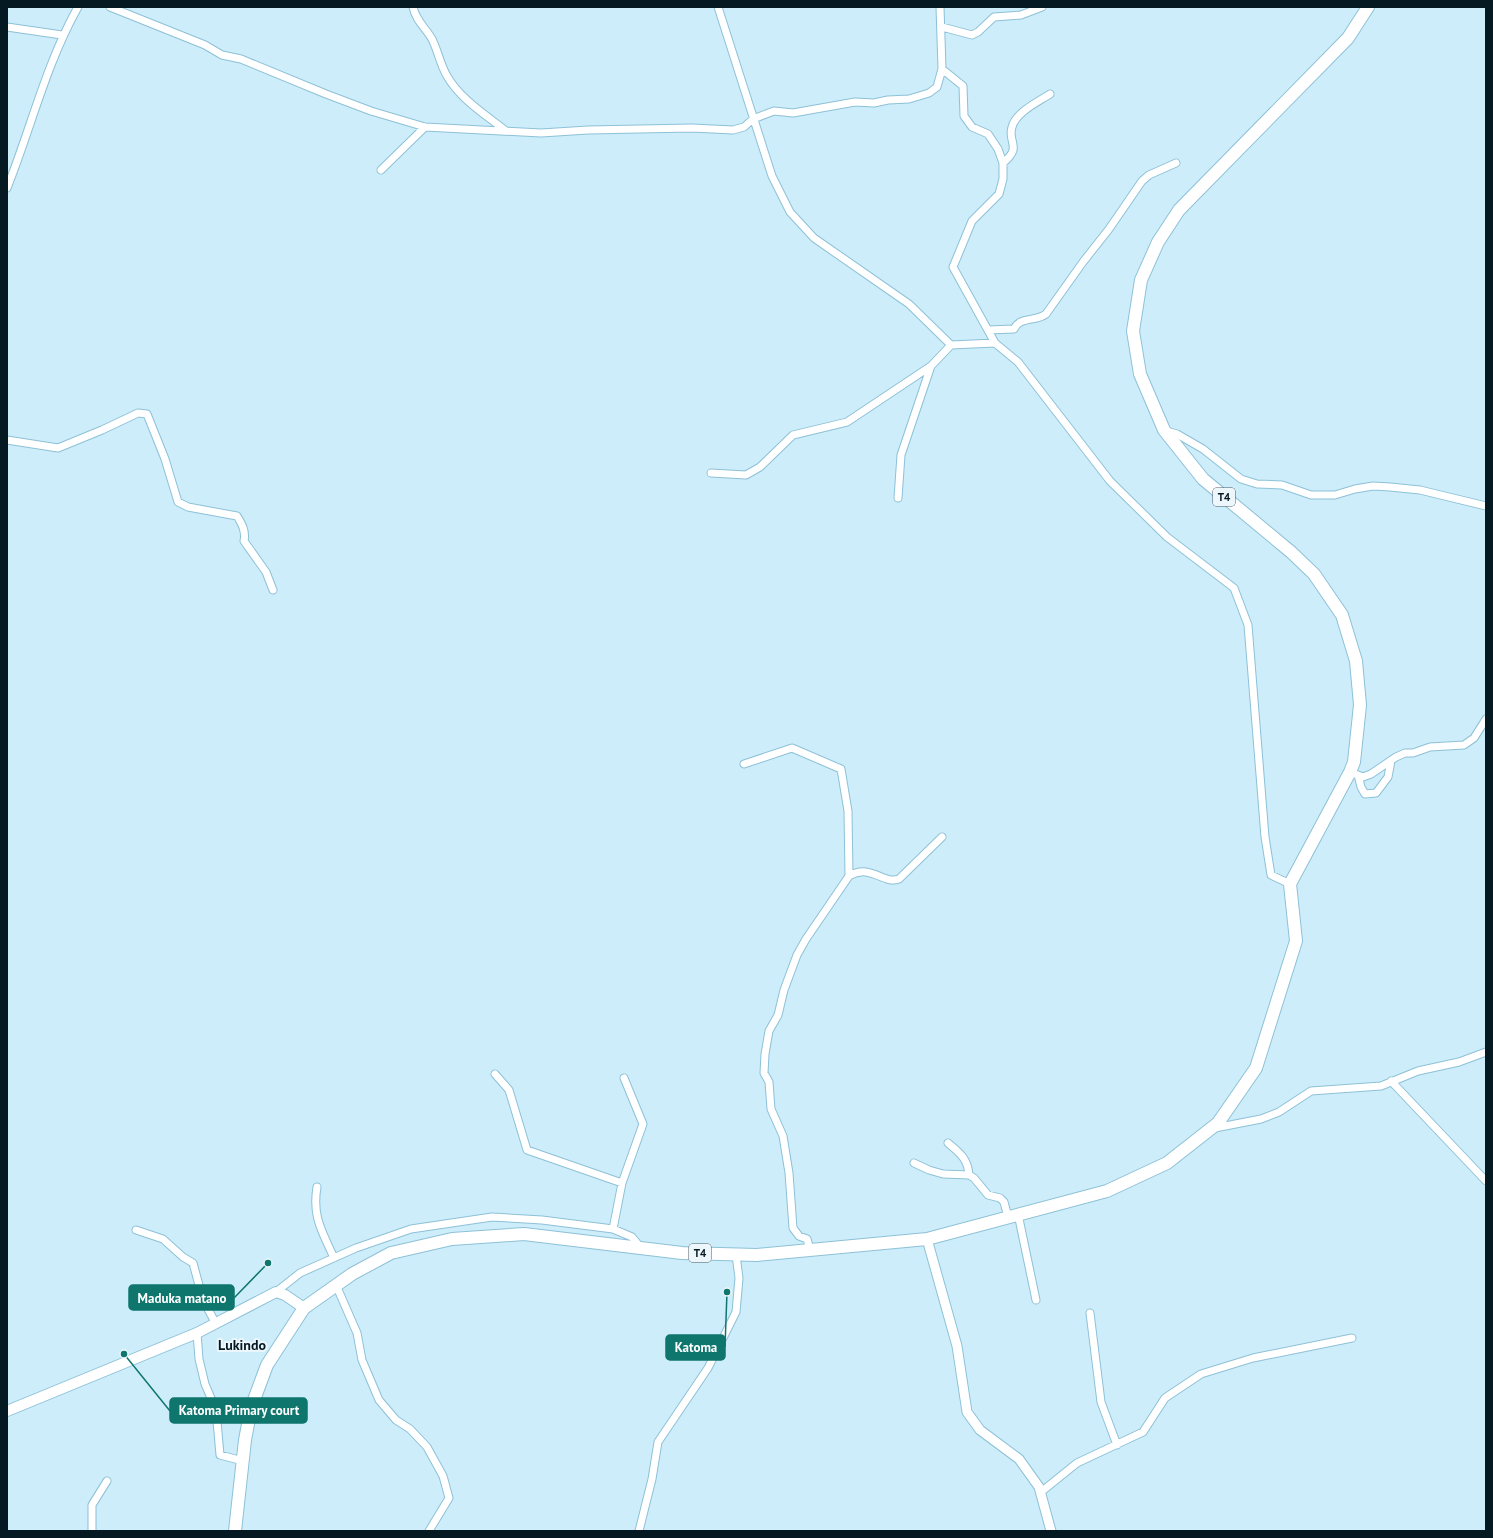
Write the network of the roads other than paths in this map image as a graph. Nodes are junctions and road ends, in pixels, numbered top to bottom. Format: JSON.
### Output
{"nodes":[{"id":1,"x":78,"y":7,"type":"edge"},
{"id":2,"x":110,"y":7,"type":"edge"},
{"id":3,"x":413,"y":7,"type":"edge"},
{"id":4,"x":718,"y":7,"type":"edge"},
{"id":5,"x":940,"y":7,"type":"edge"},
{"id":6,"x":1042,"y":7,"type":"edge"},
{"id":7,"x":1368,"y":7,"type":"edge"},
{"id":8,"x":7,"y":27,"type":"edge"},
{"id":9,"x":942,"y":27,"type":"junction"},
{"id":10,"x":62,"y":35,"type":"junction"},
{"id":11,"x":942,"y":69,"type":"junction"},
{"id":12,"x":1050,"y":94,"type":"dead end"},
{"id":13,"x":753,"y":119,"type":"junction"},
{"id":14,"x":425,"y":127,"type":"junction"},
{"id":15,"x":506,"y":131,"type":"junction"},
{"id":16,"x":1003,"y":163,"type":"junction"},
{"id":17,"x":1176,"y":163,"type":"dead end"},
{"id":18,"x":381,"y":170,"type":"dead end"},
{"id":19,"x":7,"y":188,"type":"edge"},
{"id":20,"x":988,"y":330,"type":"junction"},
{"id":21,"x":995,"y":343,"type":"junction"},
{"id":22,"x":951,"y":345,"type":"junction"},
{"id":23,"x":931,"y":366,"type":"junction"},
{"id":24,"x":1164,"y":430,"type":"junction"},
{"id":25,"x":7,"y":440,"type":"edge"},
{"id":26,"x":712,"y":473,"type":"dead end"},
{"id":27,"x":898,"y":498,"type":"dead end"},
{"id":28,"x":1486,"y":506,"type":"edge"},
{"id":29,"x":273,"y":590,"type":"dead end"},
{"id":30,"x":1486,"y":719,"type":"edge"},
{"id":31,"x":1392,"y":761,"type":"junction"},
{"id":32,"x":744,"y":764,"type":"dead end"},
{"id":33,"x":1354,"y":774,"type":"junction"},
{"id":34,"x":942,"y":836,"type":"dead end"},
{"id":35,"x":849,"y":876,"type":"junction"},
{"id":36,"x":1290,"y":884,"type":"junction"},
{"id":37,"x":1486,"y":1052,"type":"edge"},
{"id":38,"x":495,"y":1074,"type":"dead end"},
{"id":39,"x":624,"y":1078,"type":"dead end"},
{"id":40,"x":1391,"y":1081,"type":"junction"},
{"id":41,"x":1211,"y":1128,"type":"junction"},
{"id":42,"x":948,"y":1143,"type":"dead end"},
{"id":43,"x":914,"y":1163,"type":"dead end"},
{"id":44,"x":969,"y":1175,"type":"junction"},
{"id":45,"x":1486,"y":1181,"type":"edge"},
{"id":46,"x":622,"y":1182,"type":"junction"},
{"id":47,"x":317,"y":1187,"type":"dead end"},
{"id":48,"x":1013,"y":1216,"type":"junction"},
{"id":49,"x":613,"y":1229,"type":"junction"},
{"id":50,"x":136,"y":1230,"type":"dead end"},
{"id":51,"x":927,"y":1239,"type":"junction"},
{"id":52,"x":641,"y":1248,"type":"junction"},
{"id":53,"x":810,"y":1250,"type":"junction"},
{"id":54,"x":736,"y":1254,"type":"junction"},
{"id":55,"x":334,"y":1258,"type":"junction"},
{"id":56,"x":336,"y":1285,"type":"junction"},
{"id":57,"x":276,"y":1292,"type":"junction"},
{"id":58,"x":1036,"y":1300,"type":"dead end"},
{"id":59,"x":304,"y":1308,"type":"junction"},
{"id":60,"x":1090,"y":1313,"type":"dead end"},
{"id":61,"x":215,"y":1322,"type":"junction"},
{"id":62,"x":197,"y":1333,"type":"junction"},
{"id":63,"x":1352,"y":1338,"type":"dead end"},
{"id":64,"x":251,"y":1408,"type":"junction"},
{"id":65,"x":7,"y":1410,"type":"edge"},
{"id":66,"x":216,"y":1410,"type":"junction"},
{"id":67,"x":1117,"y":1445,"type":"junction"},
{"id":68,"x":243,"y":1461,"type":"junction"},
{"id":69,"x":107,"y":1481,"type":"dead end"},
{"id":70,"x":1041,"y":1492,"type":"junction"},
{"id":71,"x":92,"y":1531,"type":"edge"},
{"id":72,"x":236,"y":1531,"type":"edge"},
{"id":73,"x":429,"y":1531,"type":"edge"},
{"id":74,"x":639,"y":1531,"type":"edge"},
{"id":75,"x":1051,"y":1531,"type":"edge"}],
"edges":[{"from":1,"to":10,"type":"street"},
{"from":2,"to":14,"type":"street"},
{"from":3,"to":15,"type":"street"},
{"from":4,"to":13,"type":"street"},
{"from":5,"to":9,"type":"street"},
{"from":6,"to":9,"type":"street"},
{"from":7,"to":24,"type":"highway","number":"T4"},
{"from":8,"to":10,"type":"street"},
{"from":9,"to":11,"type":"street"},
{"from":10,"to":19,"type":"street"},
{"from":11,"to":13,"type":"street"},
{"from":11,"to":16,"type":"street"},
{"from":12,"to":16,"type":"street"},
{"from":13,"to":15,"type":"street"},
{"from":13,"to":22,"type":"street"},
{"from":14,"to":15,"type":"street"},
{"from":14,"to":18,"type":"street"},
{"from":16,"to":20,"type":"street"},
{"from":17,"to":20,"type":"street"},
{"from":20,"to":21,"type":"street"},
{"from":21,"to":22,"type":"street"},
{"from":21,"to":36,"type":"street"},
{"from":22,"to":23,"type":"street"},
{"from":23,"to":26,"type":"street"},
{"from":23,"to":27,"type":"street"},
{"from":24,"to":28,"type":"street"},
{"from":24,"to":33,"type":"highway","number":"T4"},
{"from":25,"to":29,"type":"street"},
{"from":30,"to":31,"type":"street"},
{"from":31,"to":33,"type":"street"},
{"from":31,"to":33,"type":"street"},
{"from":32,"to":35,"type":"street"},
{"from":33,"to":36,"type":"highway","number":"T4"},
{"from":34,"to":35,"type":"street"},
{"from":35,"to":53,"type":"street"},
{"from":36,"to":41,"type":"highway","number":"T4"},
{"from":37,"to":40,"type":"street"},
{"from":38,"to":46,"type":"street"},
{"from":39,"to":46,"type":"street"},
{"from":40,"to":41,"type":"street"},
{"from":40,"to":45,"type":"street"},
{"from":41,"to":48,"type":"highway","number":"T4"},
{"from":42,"to":44,"type":"street"},
{"from":43,"to":44,"type":"street"},
{"from":44,"to":48,"type":"street"},
{"from":46,"to":49,"type":"street"},
{"from":47,"to":55,"type":"street"},
{"from":48,"to":51,"type":"highway","number":"T4"},
{"from":48,"to":58,"type":"street"},
{"from":49,"to":52,"type":"street"},
{"from":49,"to":55,"type":"street"},
{"from":50,"to":61,"type":"street"},
{"from":51,"to":53,"type":"highway","number":"T4"},
{"from":51,"to":70,"type":"street"},
{"from":52,"to":54,"type":"highway","number":"T4"},
{"from":52,"to":56,"type":"highway","number":"T4"},
{"from":53,"to":54,"type":"highway","number":"T4"},
{"from":54,"to":74,"type":"street"},
{"from":55,"to":57,"type":"street"},
{"from":56,"to":59,"type":"highway","number":"T4"},
{"from":56,"to":73,"type":"street"},
{"from":57,"to":59,"type":"main road"},
{"from":57,"to":61,"type":"main road"},
{"from":59,"to":64,"type":"highway","number":"T4"},
{"from":60,"to":67,"type":"street"},
{"from":61,"to":62,"type":"main road"},
{"from":62,"to":65,"type":"main road"},
{"from":62,"to":66,"type":"street"},
{"from":63,"to":67,"type":"street"},
{"from":64,"to":66,"type":"street"},
{"from":64,"to":68,"type":"highway","number":"T4"},
{"from":66,"to":68,"type":"street"},
{"from":67,"to":70,"type":"street"},
{"from":68,"to":72,"type":"highway","number":"T4"},
{"from":69,"to":71,"type":"street"},
{"from":70,"to":75,"type":"street"}]}
